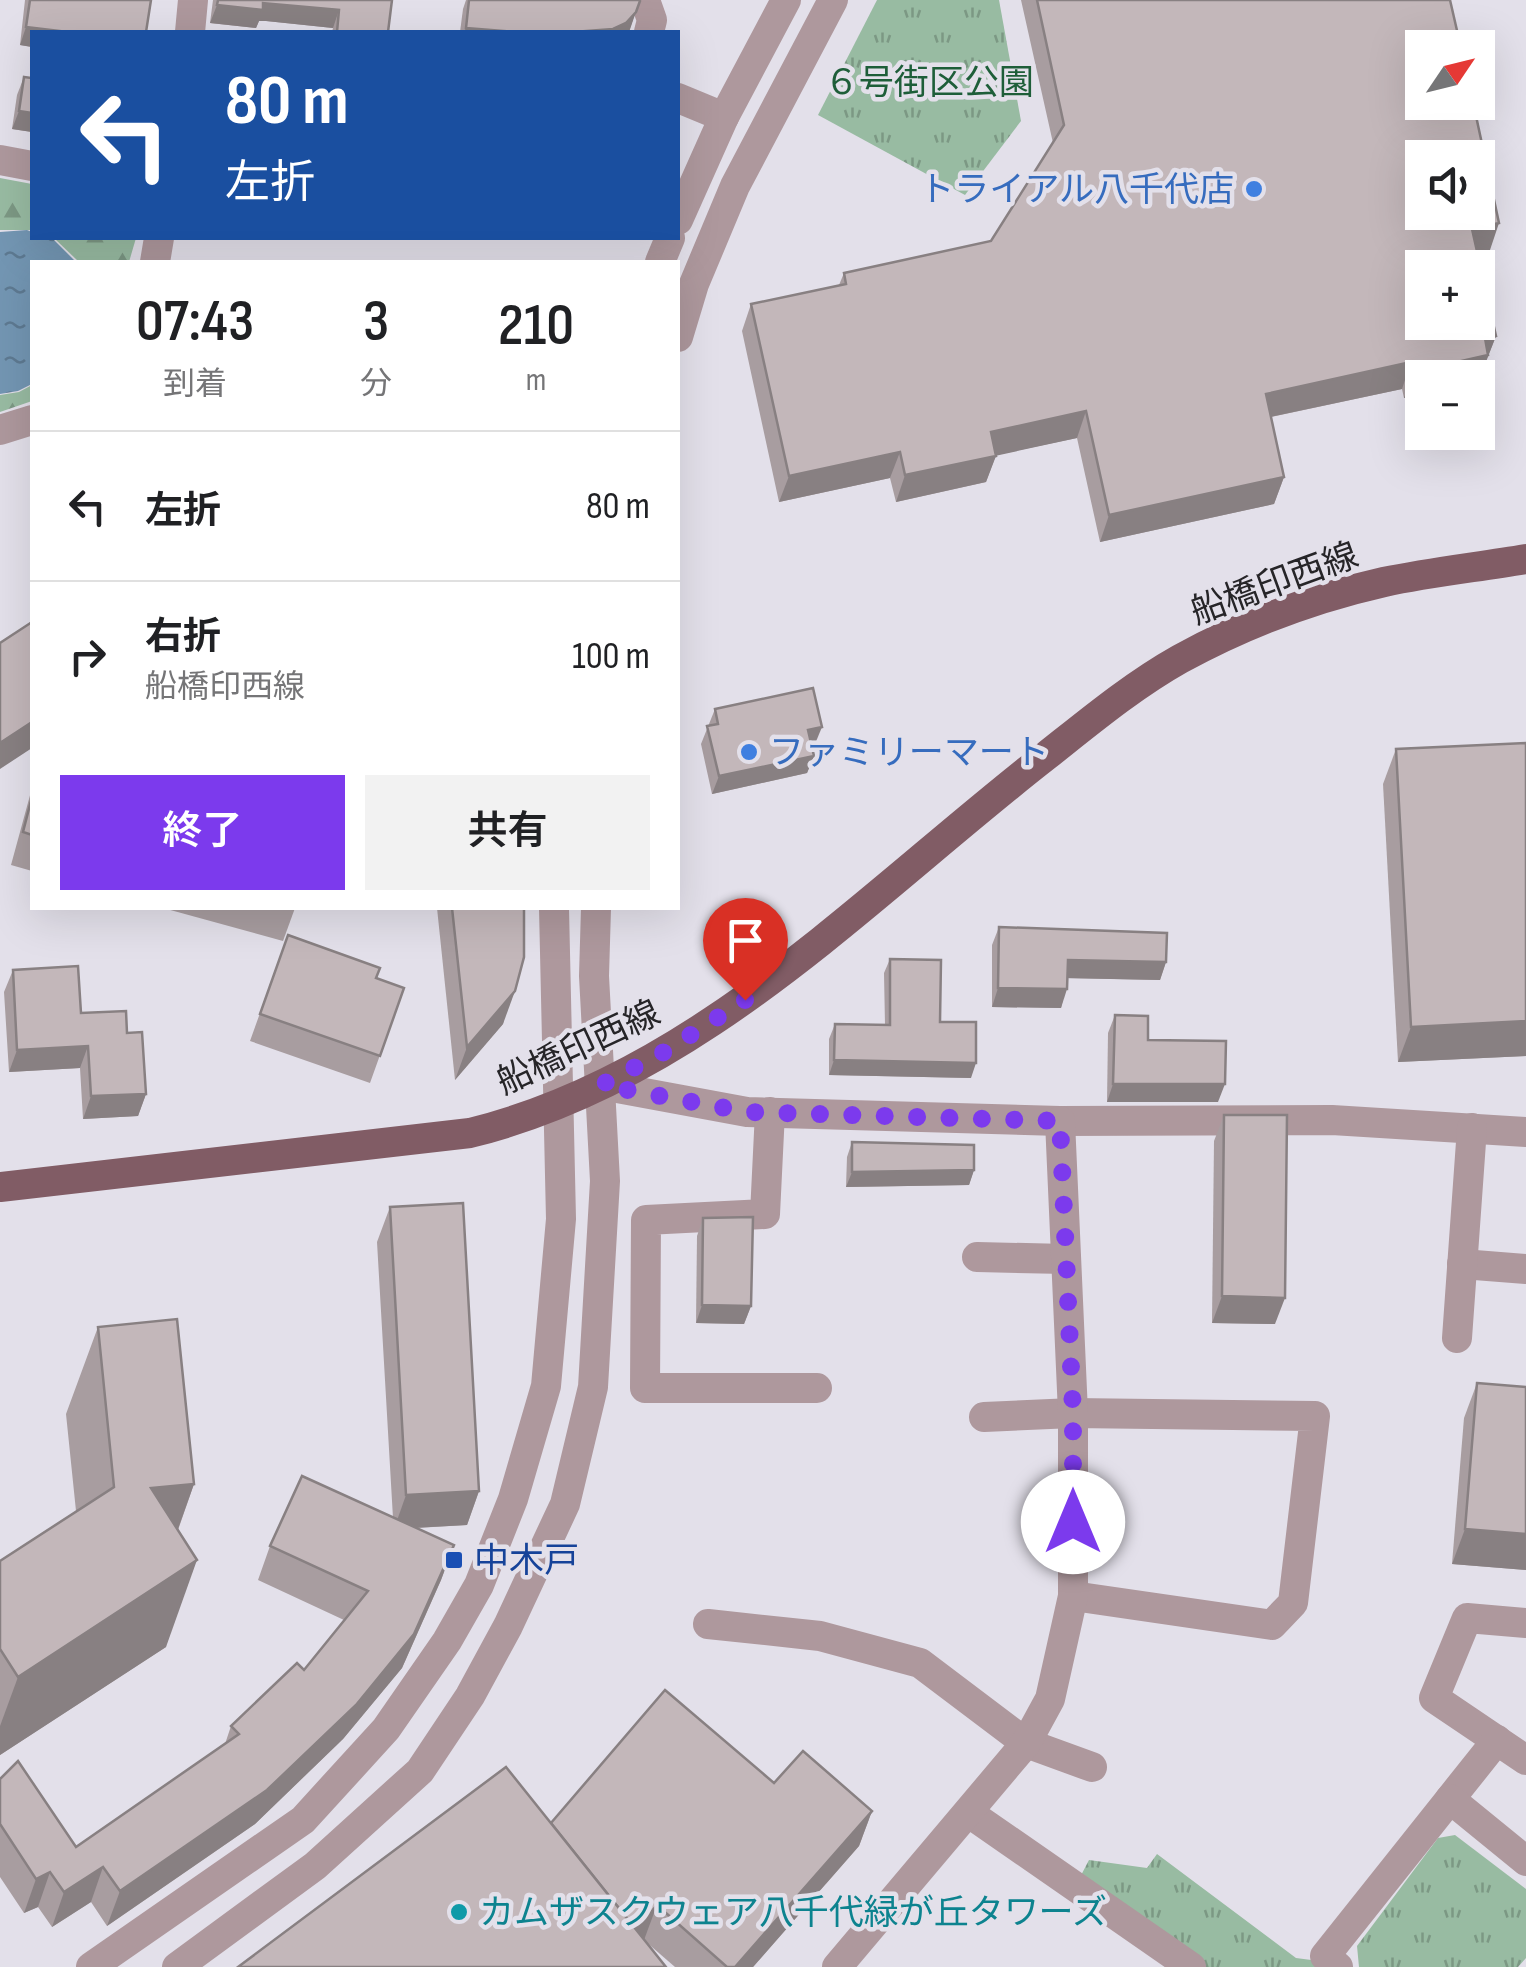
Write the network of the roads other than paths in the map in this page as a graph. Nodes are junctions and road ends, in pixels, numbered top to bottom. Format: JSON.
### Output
{"nodes":[{"id":1,"x":193,"y":0,"type":"edge"},
{"id":2,"x":646,"y":0,"type":"edge"},
{"id":3,"x":786,"y":0,"type":"edge"},
{"id":4,"x":833,"y":0,"type":"edge"},
{"id":5,"x":190,"y":30,"type":"edge"},
{"id":6,"x":650,"y":30,"type":"edge"},
{"id":7,"x":680,"y":99,"type":"edge"},
{"id":8,"x":724,"y":116,"type":"junction"},
{"id":9,"x":0,"y":160,"type":"edge"},
{"id":10,"x":30,"y":166,"type":"edge"},
{"id":11,"x":680,"y":215,"type":"edge"},
{"id":12,"x":680,"y":330,"type":"edge"},
{"id":13,"x":30,"y":421,"type":"edge"},
{"id":14,"x":0,"y":430,"type":"edge"},
{"id":15,"x":1526,"y":559,"type":"edge"},
{"id":16,"x":554,"y":910,"type":"edge"},
{"id":17,"x":596,"y":910,"type":"edge"},
{"id":18,"x":601,"y":1085,"type":"junction"},
{"id":19,"x":558,"y":1104,"type":"junction"},
{"id":20,"x":770,"y":1112,"type":"junction"},
{"id":21,"x":1060,"y":1121,"type":"junction"},
{"id":22,"x":1472,"y":1128,"type":"junction"},
{"id":23,"x":1526,"y":1132,"type":"edge"},
{"id":24,"x":0,"y":1187,"type":"edge"},
{"id":25,"x":977,"y":1257,"type":"dead end"},
{"id":26,"x":1066,"y":1259,"type":"junction"},
{"id":27,"x":1462,"y":1264,"type":"junction"},
{"id":28,"x":1526,"y":1270,"type":"edge"},
{"id":29,"x":1457,"y":1338,"type":"dead end"},
{"id":30,"x":817,"y":1388,"type":"dead end"},
{"id":31,"x":1073,"y":1412,"type":"junction"},
{"id":32,"x":984,"y":1416,"type":"dead end"},
{"id":33,"x":1074,"y":1596,"type":"junction"},
{"id":34,"x":1526,"y":1623,"type":"edge"},
{"id":35,"x":708,"y":1624,"type":"dead end"},
{"id":36,"x":1498,"y":1740,"type":"junction"},
{"id":37,"x":1026,"y":1743,"type":"junction"},
{"id":38,"x":1526,"y":1760,"type":"edge"},
{"id":39,"x":1092,"y":1766,"type":"dead end"},
{"id":40,"x":1450,"y":1799,"type":"junction"},
{"id":41,"x":969,"y":1813,"type":"junction"},
{"id":42,"x":1526,"y":1862,"type":"edge"},
{"id":43,"x":847,"y":1964,"type":"edge"},
{"id":44,"x":90,"y":1967,"type":"edge"},
{"id":45,"x":177,"y":1967,"type":"edge"},
{"id":46,"x":1191,"y":1967,"type":"edge"},
{"id":47,"x":1338,"y":1967,"type":"edge"}],
"edges":[{"from":1,"to":5,"type":"street"},
{"from":2,"to":6,"type":"street"},
{"from":3,"to":8,"type":"street"},
{"from":4,"to":12,"type":"street"},
{"from":7,"to":8,"type":"street"},
{"from":8,"to":11,"type":"street"},
{"from":9,"to":10,"type":"street"},
{"from":13,"to":14,"type":"street"},
{"from":15,"to":18,"type":"main road","name":"船橋印西線"},
{"from":16,"to":19,"type":"street"},
{"from":17,"to":18,"type":"street"},
{"from":18,"to":19,"type":"main road","name":"船橋印西線"},
{"from":18,"to":20,"type":"street"},
{"from":18,"to":45,"type":"street"},
{"from":19,"to":24,"type":"main road","name":"船橋印西線"},
{"from":19,"to":44,"type":"street"},
{"from":20,"to":21,"type":"street"},
{"from":20,"to":30,"type":"street"},
{"from":21,"to":22,"type":"street"},
{"from":21,"to":26,"type":"street"},
{"from":22,"to":23,"type":"street"},
{"from":22,"to":27,"type":"street"},
{"from":25,"to":26,"type":"street"},
{"from":26,"to":31,"type":"street"},
{"from":27,"to":28,"type":"street"},
{"from":27,"to":29,"type":"street"},
{"from":31,"to":32,"type":"street"},
{"from":31,"to":33,"type":"street"},
{"from":31,"to":33,"type":"street"},
{"from":33,"to":37,"type":"street"},
{"from":34,"to":36,"type":"street"},
{"from":35,"to":37,"type":"street"},
{"from":36,"to":38,"type":"street"},
{"from":36,"to":40,"type":"street"},
{"from":37,"to":39,"type":"street"},
{"from":37,"to":41,"type":"street"},
{"from":40,"to":42,"type":"street"},
{"from":40,"to":47,"type":"street"},
{"from":41,"to":43,"type":"street"},
{"from":41,"to":46,"type":"street"}]}
